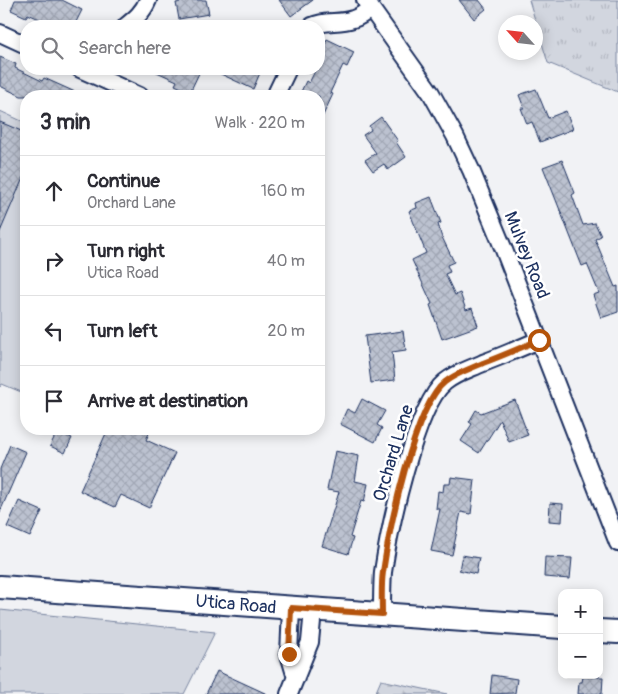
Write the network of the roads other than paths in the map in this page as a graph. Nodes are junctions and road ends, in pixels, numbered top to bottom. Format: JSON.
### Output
{"nodes":[{"id":1,"x":148,"y":0,"type":"edge"},
{"id":2,"x":368,"y":4,"type":"edge"},
{"id":3,"x":134,"y":20,"type":"edge"},
{"id":4,"x":325,"y":22,"type":"edge"},
{"id":5,"x":0,"y":33,"type":"edge"},
{"id":6,"x":20,"y":42,"type":"edge"},
{"id":7,"x":94,"y":75,"type":"edge"},
{"id":8,"x":285,"y":75,"type":"edge"},
{"id":9,"x":127,"y":90,"type":"edge"},
{"id":10,"x":277,"y":90,"type":"edge"},
{"id":11,"x":539,"y":340,"type":"junction"},
{"id":12,"x":618,"y":543,"type":"edge"},
{"id":13,"x":0,"y":587,"type":"edge"},
{"id":14,"x":291,"y":608,"type":"junction"},
{"id":15,"x":313,"y":610,"type":"junction"},
{"id":16,"x":382,"y":614,"type":"junction"},
{"id":17,"x":558,"y":627,"type":"edge"},
{"id":18,"x":603,"y":631,"type":"edge"},
{"id":19,"x":618,"y":632,"type":"edge"},
{"id":20,"x":296,"y":678,"type":"junction"},
{"id":21,"x":289,"y":694,"type":"edge"}],
"edges":[{"from":1,"to":3,"type":"street"},
{"from":2,"to":4,"type":"street"},
{"from":2,"to":11,"type":"street","name":"Mulvey Road"},
{"from":5,"to":6,"type":"street"},
{"from":7,"to":9,"type":"street"},
{"from":8,"to":10,"type":"street"},
{"from":11,"to":12,"type":"street","name":"Mulvey Road"},
{"from":11,"to":16,"type":"street","name":"Orchard Lane"},
{"from":13,"to":14,"type":"main road","name":"Utica Road"},
{"from":14,"to":15,"type":"main road","name":"Utica Road"},
{"from":14,"to":20,"type":"street"},
{"from":15,"to":16,"type":"main road","name":"Utica Road"},
{"from":15,"to":20,"type":"street"},
{"from":16,"to":17,"type":"main road","name":"Utica Road"},
{"from":18,"to":19,"type":"main road"},
{"from":20,"to":21,"type":"street"}]}
